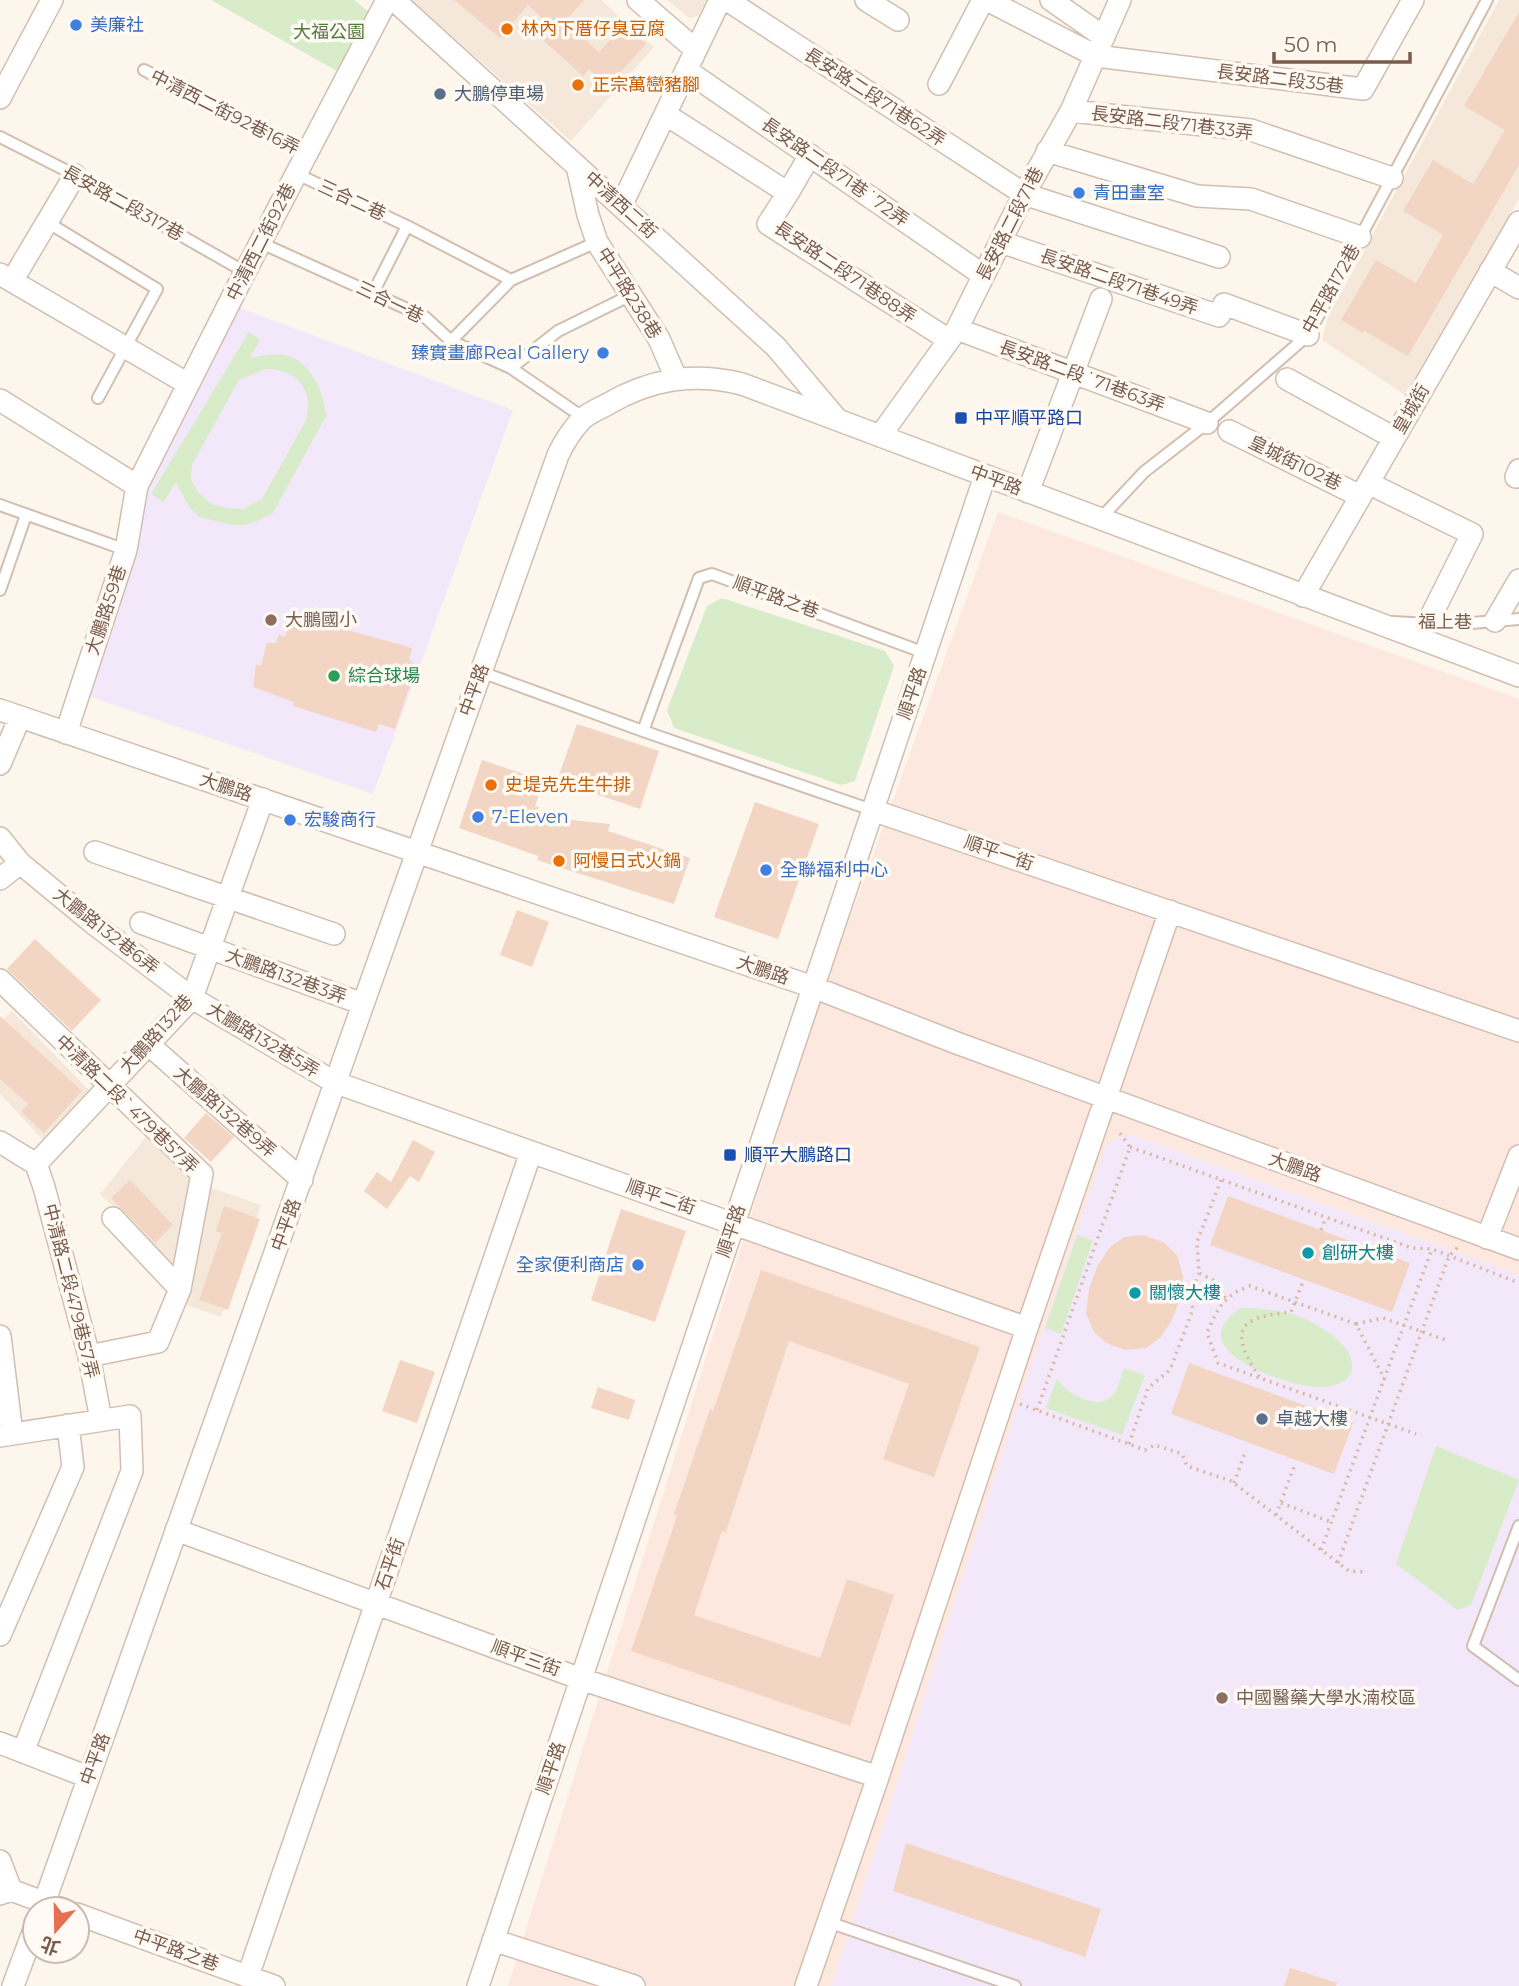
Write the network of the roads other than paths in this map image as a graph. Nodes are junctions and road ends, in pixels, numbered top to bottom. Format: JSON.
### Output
{"nodes":[{"id":1,"x":52,"y":0,"type":"edge"},
{"id":2,"x":387,"y":0,"type":"edge"},
{"id":3,"x":394,"y":0,"type":"edge"},
{"id":4,"x":638,"y":0,"type":"edge"},
{"id":5,"x":720,"y":0,"type":"edge"},
{"id":6,"x":727,"y":0,"type":"edge"},
{"id":7,"x":866,"y":0,"type":"edge"},
{"id":8,"x":985,"y":0,"type":"edge"},
{"id":9,"x":1051,"y":0,"type":"edge"},
{"id":10,"x":1120,"y":0,"type":"edge"},
{"id":11,"x":1413,"y":0,"type":"edge"},
{"id":12,"x":1487,"y":0,"type":"edge"},
{"id":13,"x":898,"y":20,"type":"dead end"},
{"id":14,"x":1100,"y":47,"type":"junction"},
{"id":15,"x":696,"y":50,"type":"junction"},
{"id":16,"x":686,"y":70,"type":"junction"},
{"id":17,"x":144,"y":71,"type":"dead end"},
{"id":18,"x":939,"y":84,"type":"dead end"},
{"id":19,"x":0,"y":98,"type":"edge"},
{"id":20,"x":1071,"y":111,"type":"junction"},
{"id":21,"x":665,"y":114,"type":"junction"},
{"id":22,"x":0,"y":137,"type":"edge"},
{"id":23,"x":1047,"y":152,"type":"junction"},
{"id":24,"x":306,"y":154,"type":"junction"},
{"id":25,"x":810,"y":155,"type":"junction"},
{"id":26,"x":577,"y":166,"type":"junction"},
{"id":27,"x":297,"y":174,"type":"junction"},
{"id":28,"x":75,"y":175,"type":"junction"},
{"id":29,"x":1392,"y":178,"type":"junction"},
{"id":30,"x":788,"y":193,"type":"junction"},
{"id":31,"x":1024,"y":194,"type":"junction"},
{"id":32,"x":621,"y":206,"type":"junction"},
{"id":33,"x":47,"y":222,"type":"junction"},
{"id":34,"x":1519,"y":222,"type":"edge"},
{"id":35,"x":407,"y":226,"type":"junction"},
{"id":36,"x":1360,"y":237,"type":"junction"},
{"id":37,"x":597,"y":242,"type":"junction"},
{"id":38,"x":1000,"y":242,"type":"junction"},
{"id":39,"x":261,"y":243,"type":"junction"},
{"id":40,"x":1219,"y":257,"type":"dead end"},
{"id":41,"x":1490,"y":271,"type":"junction"},
{"id":42,"x":244,"y":272,"type":"junction"},
{"id":43,"x":984,"y":275,"type":"junction"},
{"id":44,"x":6,"y":278,"type":"edge"},
{"id":45,"x":511,"y":280,"type":"junction"},
{"id":46,"x":1519,"y":288,"type":"edge"},
{"id":47,"x":373,"y":293,"type":"junction"},
{"id":48,"x":631,"y":295,"type":"junction"},
{"id":49,"x":1101,"y":299,"type":"dead end"},
{"id":50,"x":953,"y":335,"type":"junction"},
{"id":51,"x":1308,"y":335,"type":"junction"},
{"id":52,"x":451,"y":341,"type":"junction"},
{"id":53,"x":126,"y":348,"type":"junction"},
{"id":54,"x":511,"y":368,"type":"junction"},
{"id":55,"x":1074,"y":373,"type":"junction"},
{"id":56,"x":676,"y":378,"type":"junction"},
{"id":57,"x":1287,"y":379,"type":"dead end"},
{"id":58,"x":188,"y":384,"type":"junction"},
{"id":59,"x":98,"y":398,"type":"dead end"},
{"id":60,"x":0,"y":400,"type":"edge"},
{"id":61,"x":584,"y":418,"type":"junction"},
{"id":62,"x":837,"y":419,"type":"junction"},
{"id":63,"x":1207,"y":423,"type":"junction"},
{"id":64,"x":1229,"y":431,"type":"dead end"},
{"id":65,"x":880,"y":436,"type":"junction"},
{"id":66,"x":1394,"y":438,"type":"junction"},
{"id":67,"x":985,"y":476,"type":"junction"},
{"id":68,"x":136,"y":486,"type":"junction"},
{"id":69,"x":1364,"y":489,"type":"junction"},
{"id":70,"x":1028,"y":492,"type":"junction"},
{"id":71,"x":0,"y":505,"type":"edge"},
{"id":72,"x":26,"y":515,"type":"junction"},
{"id":73,"x":1100,"y":519,"type":"junction"},
{"id":74,"x":126,"y":550,"type":"junction"},
{"id":75,"x":1519,"y":580,"type":"edge"},
{"id":76,"x":1,"y":584,"type":"edge"},
{"id":77,"x":1303,"y":596,"type":"junction"},
{"id":78,"x":1519,"y":620,"type":"edge"},
{"id":79,"x":1370,"y":621,"type":"junction"},
{"id":80,"x":1495,"y":621,"type":"junction"},
{"id":81,"x":1428,"y":622,"type":"junction"},
{"id":82,"x":925,"y":653,"type":"junction"},
{"id":83,"x":481,"y":672,"type":"junction"},
{"id":84,"x":1519,"y":676,"type":"edge"},
{"id":85,"x":10,"y":714,"type":"edge"},
{"id":86,"x":643,"y":731,"type":"junction"},
{"id":87,"x":66,"y":733,"type":"junction"},
{"id":88,"x":0,"y":764,"type":"edge"},
{"id":89,"x":263,"y":799,"type":"junction"},
{"id":90,"x":873,"y":810,"type":"junction"},
{"id":91,"x":0,"y":838,"type":"edge"},
{"id":92,"x":95,"y":852,"type":"dead end"},
{"id":93,"x":417,"y":852,"type":"junction"},
{"id":94,"x":20,"y":863,"type":"junction"},
{"id":95,"x":0,"y":878,"type":"edge"},
{"id":96,"x":228,"y":897,"type":"junction"},
{"id":97,"x":1170,"y":911,"type":"junction"},
{"id":98,"x":141,"y":923,"type":"dead end"},
{"id":99,"x":334,"y":934,"type":"dead end"},
{"id":100,"x":210,"y":947,"type":"junction"},
{"id":101,"x":0,"y":980,"type":"edge"},
{"id":102,"x":813,"y":987,"type":"junction"},
{"id":103,"x":192,"y":998,"type":"junction"},
{"id":104,"x":363,"y":1004,"type":"junction"},
{"id":105,"x":1519,"y":1031,"type":"edge"},
{"id":106,"x":148,"y":1044,"type":"junction"},
{"id":107,"x":334,"y":1082,"type":"junction"},
{"id":108,"x":109,"y":1086,"type":"junction"},
{"id":109,"x":1105,"y":1097,"type":"junction"},
{"id":110,"x":0,"y":1142,"type":"edge"},
{"id":111,"x":531,"y":1152,"type":"junction"},
{"id":112,"x":1519,"y":1156,"type":"edge"},
{"id":113,"x":36,"y":1164,"type":"junction"},
{"id":114,"x":302,"y":1180,"type":"junction"},
{"id":115,"x":113,"y":1218,"type":"dead end"},
{"id":116,"x":734,"y":1223,"type":"junction"},
{"id":117,"x":1487,"y":1238,"type":"junction"},
{"id":118,"x":1519,"y":1249,"type":"edge"},
{"id":119,"x":180,"y":1289,"type":"junction"},
{"id":120,"x":1027,"y":1328,"type":"junction"},
{"id":121,"x":0,"y":1336,"type":"edge"},
{"id":122,"x":89,"y":1356,"type":"junction"},
{"id":123,"x":102,"y":1420,"type":"junction"},
{"id":124,"x":68,"y":1425,"type":"junction"},
{"id":125,"x":6,"y":1435,"type":"edge"},
{"id":126,"x":1519,"y":1526,"type":"edge"},
{"id":127,"x":176,"y":1530,"type":"junction"},
{"id":128,"x":377,"y":1604,"type":"junction"},
{"id":129,"x":6,"y":1605,"type":"edge"},
{"id":130,"x":0,"y":1635,"type":"edge"},
{"id":131,"x":581,"y":1679,"type":"junction"},
{"id":132,"x":1519,"y":1680,"type":"edge"},
{"id":133,"x":0,"y":1744,"type":"edge"},
{"id":134,"x":23,"y":1752,"type":"junction"},
{"id":135,"x":88,"y":1777,"type":"junction"},
{"id":136,"x":878,"y":1777,"type":"junction"},
{"id":137,"x":0,"y":1861,"type":"edge"},
{"id":138,"x":5,"y":1892,"type":"edge"},
{"id":139,"x":53,"y":1895,"type":"edge"},
{"id":140,"x":91,"y":1919,"type":"edge"},
{"id":141,"x":828,"y":1922,"type":"junction"},
{"id":142,"x":493,"y":1940,"type":"junction"},
{"id":143,"x":21,"y":1956,"type":"edge"},
{"id":144,"x":248,"y":1976,"type":"junction"},
{"id":145,"x":10,"y":1979,"type":"edge"},
{"id":146,"x":274,"y":1986,"type":"edge"},
{"id":147,"x":478,"y":1986,"type":"edge"},
{"id":148,"x":634,"y":1986,"type":"edge"},
{"id":149,"x":806,"y":1986,"type":"edge"},
{"id":150,"x":1015,"y":1986,"type":"edge"}],
"edges":[{"from":1,"to":19,"type":"street"},
{"from":2,"to":24,"type":"street","name":"中清西二街92巷"},
{"from":3,"to":26,"type":"street","name":"中清西二街"},
{"from":4,"to":15,"type":"street"},
{"from":5,"to":15,"type":"street"},
{"from":6,"to":31,"type":"street","name":"長安路二段71巷62弄"},
{"from":7,"to":13,"type":"street"},
{"from":8,"to":14,"type":"street"},
{"from":8,"to":18,"type":"street"},
{"from":9,"to":14,"type":"street"},
{"from":10,"to":14,"type":"street","name":"長安路二段71巷"},
{"from":11,"to":14,"type":"street","name":"長安路二段35巷"},
{"from":12,"to":29,"type":"lane","name":"中平路172巷"},
{"from":14,"to":20,"type":"street","name":"長安路二段71巷"},
{"from":15,"to":16,"type":"street"},
{"from":16,"to":21,"type":"street"},
{"from":16,"to":25,"type":"street","name":"長安路二段71巷˙72弄"},
{"from":17,"to":24,"type":"lane","name":"中清西二街92巷16弄"},
{"from":20,"to":23,"type":"street","name":"長安路二段71巷"},
{"from":20,"to":29,"type":"street","name":"長安路二段71巷33弄"},
{"from":21,"to":30,"type":"street","name":"長安路二段71巷88弄"},
{"from":21,"to":32,"type":"street"},
{"from":22,"to":28,"type":"lane","name":"長安路二段317巷"},
{"from":23,"to":31,"type":"street","name":"長安路二段71巷"},
{"from":23,"to":36,"type":"street"},
{"from":24,"to":27,"type":"street","name":"中清西二街92巷"},
{"from":25,"to":30,"type":"street","name":"長安路二段71巷88弄"},
{"from":25,"to":43,"type":"street","name":"長安路二段71巷˙72弄"},
{"from":26,"to":32,"type":"street","name":"中清西二街"},
{"from":26,"to":37,"type":"street","name":"中平路238巷"},
{"from":27,"to":35,"type":"lane","name":"三合二巷"},
{"from":27,"to":39,"type":"street","name":"中清西二街92巷"},
{"from":28,"to":33,"type":"street"},
{"from":28,"to":42,"type":"lane","name":"長安路二段317巷"},
{"from":29,"to":36,"type":"lane","name":"中平路172巷"},
{"from":30,"to":50,"type":"street","name":"長安路二段71巷88弄"},
{"from":31,"to":38,"type":"street","name":"長安路二段71巷"},
{"from":31,"to":40,"type":"street","name":"長安路二段71巷62弄"},
{"from":32,"to":62,"type":"street","name":"中清西二街"},
{"from":33,"to":44,"type":"street"},
{"from":33,"to":53,"type":"lane"},
{"from":34,"to":41,"type":"street","name":"皇城街"},
{"from":35,"to":45,"type":"lane","name":"三合二巷"},
{"from":35,"to":47,"type":"lane","name":"三合二巷"},
{"from":36,"to":51,"type":"lane","name":"中平路172巷"},
{"from":37,"to":45,"type":"lane"},
{"from":37,"to":48,"type":"street","name":"中平路238巷"},
{"from":38,"to":43,"type":"street","name":"長安路二段71巷"},
{"from":38,"to":51,"type":"street","name":"長安路二段71巷49弄"},
{"from":39,"to":42,"type":"street","name":"中清西二街92巷"},
{"from":39,"to":47,"type":"lane","name":"三合一巷"},
{"from":41,"to":46,"type":"street"},
{"from":41,"to":66,"type":"street","name":"皇城街"},
{"from":42,"to":58,"type":"street","name":"中清西二街92巷"},
{"from":43,"to":50,"type":"street","name":"長安路二段71巷"},
{"from":44,"to":53,"type":"street"},
{"from":45,"to":52,"type":"lane"},
{"from":47,"to":52,"type":"lane","name":"三合一巷"},
{"from":48,"to":54,"type":"lane"},
{"from":48,"to":56,"type":"street","name":"中平路238巷"},
{"from":49,"to":55,"type":"street"},
{"from":50,"to":55,"type":"street","name":"長安路二段˙71巷63弄"},
{"from":50,"to":65,"type":"street","name":"長安路二段71巷"},
{"from":51,"to":63,"type":"lane","name":"中平路172巷"},
{"from":52,"to":54,"type":"lane","name":"三合一巷"},
{"from":53,"to":58,"type":"street"},
{"from":53,"to":59,"type":"lane"},
{"from":54,"to":61,"type":"lane","name":"三合一巷"},
{"from":55,"to":63,"type":"street","name":"長安路二段˙71巷63弄"},
{"from":55,"to":70,"type":"street"},
{"from":56,"to":61,"type":"street","name":"中平路"},
{"from":56,"to":62,"type":"street","name":"中平路"},
{"from":57,"to":66,"type":"street"},
{"from":58,"to":68,"type":"street","name":"中清西二街92巷"},
{"from":60,"to":68,"type":"street"},
{"from":61,"to":83,"type":"street","name":"中平路"},
{"from":62,"to":65,"type":"street","name":"中平路"},
{"from":63,"to":73,"type":"lane","name":"中平路172巷"},
{"from":64,"to":69,"type":"street","name":"皇城街102巷"},
{"from":65,"to":67,"type":"street","name":"中平路"},
{"from":66,"to":69,"type":"street","name":"皇城街"},
{"from":67,"to":70,"type":"street","name":"中平路"},
{"from":67,"to":82,"type":"street","name":"順平路"},
{"from":68,"to":74,"type":"street","name":"大鵬路59巷"},
{"from":69,"to":77,"type":"street","name":"皇城街"},
{"from":69,"to":81,"type":"street","name":"皇城街102巷"},
{"from":70,"to":73,"type":"street","name":"中平路"},
{"from":71,"to":72,"type":"lane"},
{"from":72,"to":74,"type":"lane"},
{"from":72,"to":76,"type":"lane"},
{"from":73,"to":77,"type":"street","name":"中平路"},
{"from":74,"to":87,"type":"street","name":"大鵬路59巷"},
{"from":75,"to":80,"type":"street"},
{"from":77,"to":79,"type":"street","name":"中平路"},
{"from":78,"to":80,"type":"lane","name":"福上巷"},
{"from":79,"to":81,"type":"lane","name":"福上巷"},
{"from":79,"to":84,"type":"street","name":"中平路"},
{"from":80,"to":81,"type":"lane","name":"福上巷"},
{"from":82,"to":86,"type":"lane","name":"順平路之巷"},
{"from":82,"to":90,"type":"street","name":"順平路"},
{"from":83,"to":86,"type":"lane","name":"順平一街"},
{"from":83,"to":93,"type":"street","name":"中平路"},
{"from":85,"to":87,"type":"street","name":"大鵬路"},
{"from":85,"to":88,"type":"street"},
{"from":86,"to":90,"type":"lane","name":"順平一街"},
{"from":87,"to":89,"type":"street","name":"大鵬路"},
{"from":89,"to":93,"type":"street","name":"大鵬路"},
{"from":89,"to":96,"type":"street","name":"大鵬路132巷"},
{"from":90,"to":97,"type":"street","name":"順平一街"},
{"from":90,"to":102,"type":"street","name":"順平路"},
{"from":91,"to":94,"type":"street","name":"大鵬路132巷6弄"},
{"from":92,"to":96,"type":"street"},
{"from":93,"to":102,"type":"street","name":"大鵬路"},
{"from":93,"to":104,"type":"street","name":"中平路"},
{"from":94,"to":95,"type":"street"},
{"from":94,"to":103,"type":"street","name":"大鵬路132巷6弄"},
{"from":96,"to":99,"type":"street"},
{"from":96,"to":100,"type":"street","name":"大鵬路132巷"},
{"from":97,"to":105,"type":"street","name":"順平一街"},
{"from":97,"to":109,"type":"street"},
{"from":98,"to":100,"type":"street","name":"大鵬路132巷3弄"},
{"from":100,"to":103,"type":"street","name":"大鵬路132巷"},
{"from":100,"to":104,"type":"street","name":"大鵬路132巷3弄"},
{"from":101,"to":108,"type":"street","name":"中清路二段ˋ479巷57弄"},
{"from":102,"to":109,"type":"street","name":"大鵬路"},
{"from":102,"to":116,"type":"street","name":"順平路"},
{"from":103,"to":106,"type":"street","name":"大鵬路132巷"},
{"from":103,"to":107,"type":"street","name":"大鵬路132巷5弄"},
{"from":104,"to":107,"type":"street","name":"中平路"},
{"from":106,"to":108,"type":"street","name":"大鵬路132巷"},
{"from":106,"to":114,"type":"street","name":"大鵬路132巷9弄"},
{"from":107,"to":111,"type":"street","name":"順平二街"},
{"from":107,"to":114,"type":"street","name":"中平路"},
{"from":108,"to":113,"type":"street","name":"大鵬路132巷"},
{"from":108,"to":119,"type":"street","name":"中清路二段ˋ479巷57弄"},
{"from":109,"to":117,"type":"street","name":"大鵬路"},
{"from":109,"to":120,"type":"street"},
{"from":110,"to":113,"type":"street"},
{"from":111,"to":116,"type":"street","name":"順平二街"},
{"from":111,"to":128,"type":"street","name":"石平街"},
{"from":112,"to":117,"type":"street"},
{"from":113,"to":122,"type":"street","name":"中清路二段479巷57弄"},
{"from":114,"to":127,"type":"street","name":"中平路"},
{"from":115,"to":119,"type":"street"},
{"from":116,"to":120,"type":"street","name":"順平二街"},
{"from":116,"to":131,"type":"street","name":"順平路"},
{"from":117,"to":118,"type":"street","name":"大鵬路"},
{"from":119,"to":122,"type":"street","name":"中清路二段ˋ479巷57弄"},
{"from":120,"to":136,"type":"street"},
{"from":121,"to":125,"type":"street"},
{"from":122,"to":123,"type":"street","name":"中清路二段479巷57弄"},
{"from":123,"to":124,"type":"street"},
{"from":123,"to":134,"type":"street"},
{"from":124,"to":125,"type":"street"},
{"from":124,"to":129,"type":"street"},
{"from":126,"to":132,"type":"lane"},
{"from":127,"to":128,"type":"street","name":"順平三街"},
{"from":127,"to":135,"type":"street","name":"中平路"},
{"from":128,"to":131,"type":"street","name":"順平三街"},
{"from":128,"to":144,"type":"street","name":"石平街"},
{"from":129,"to":130,"type":"street"},
{"from":131,"to":136,"type":"street","name":"順平三街"},
{"from":131,"to":142,"type":"street","name":"順平路"},
{"from":133,"to":134,"type":"street"},
{"from":134,"to":135,"type":"street"},
{"from":135,"to":139,"type":"street","name":"中平路"},
{"from":136,"to":141,"type":"street"},
{"from":137,"to":138,"type":"street"},
{"from":140,"to":144,"type":"street","name":"中平路之巷"},
{"from":141,"to":149,"type":"street"},
{"from":141,"to":150,"type":"lane"},
{"from":142,"to":147,"type":"street","name":"順平路"},
{"from":142,"to":148,"type":"street"},
{"from":143,"to":145,"type":"street"},
{"from":144,"to":146,"type":"street","name":"中平路之巷"}]}
